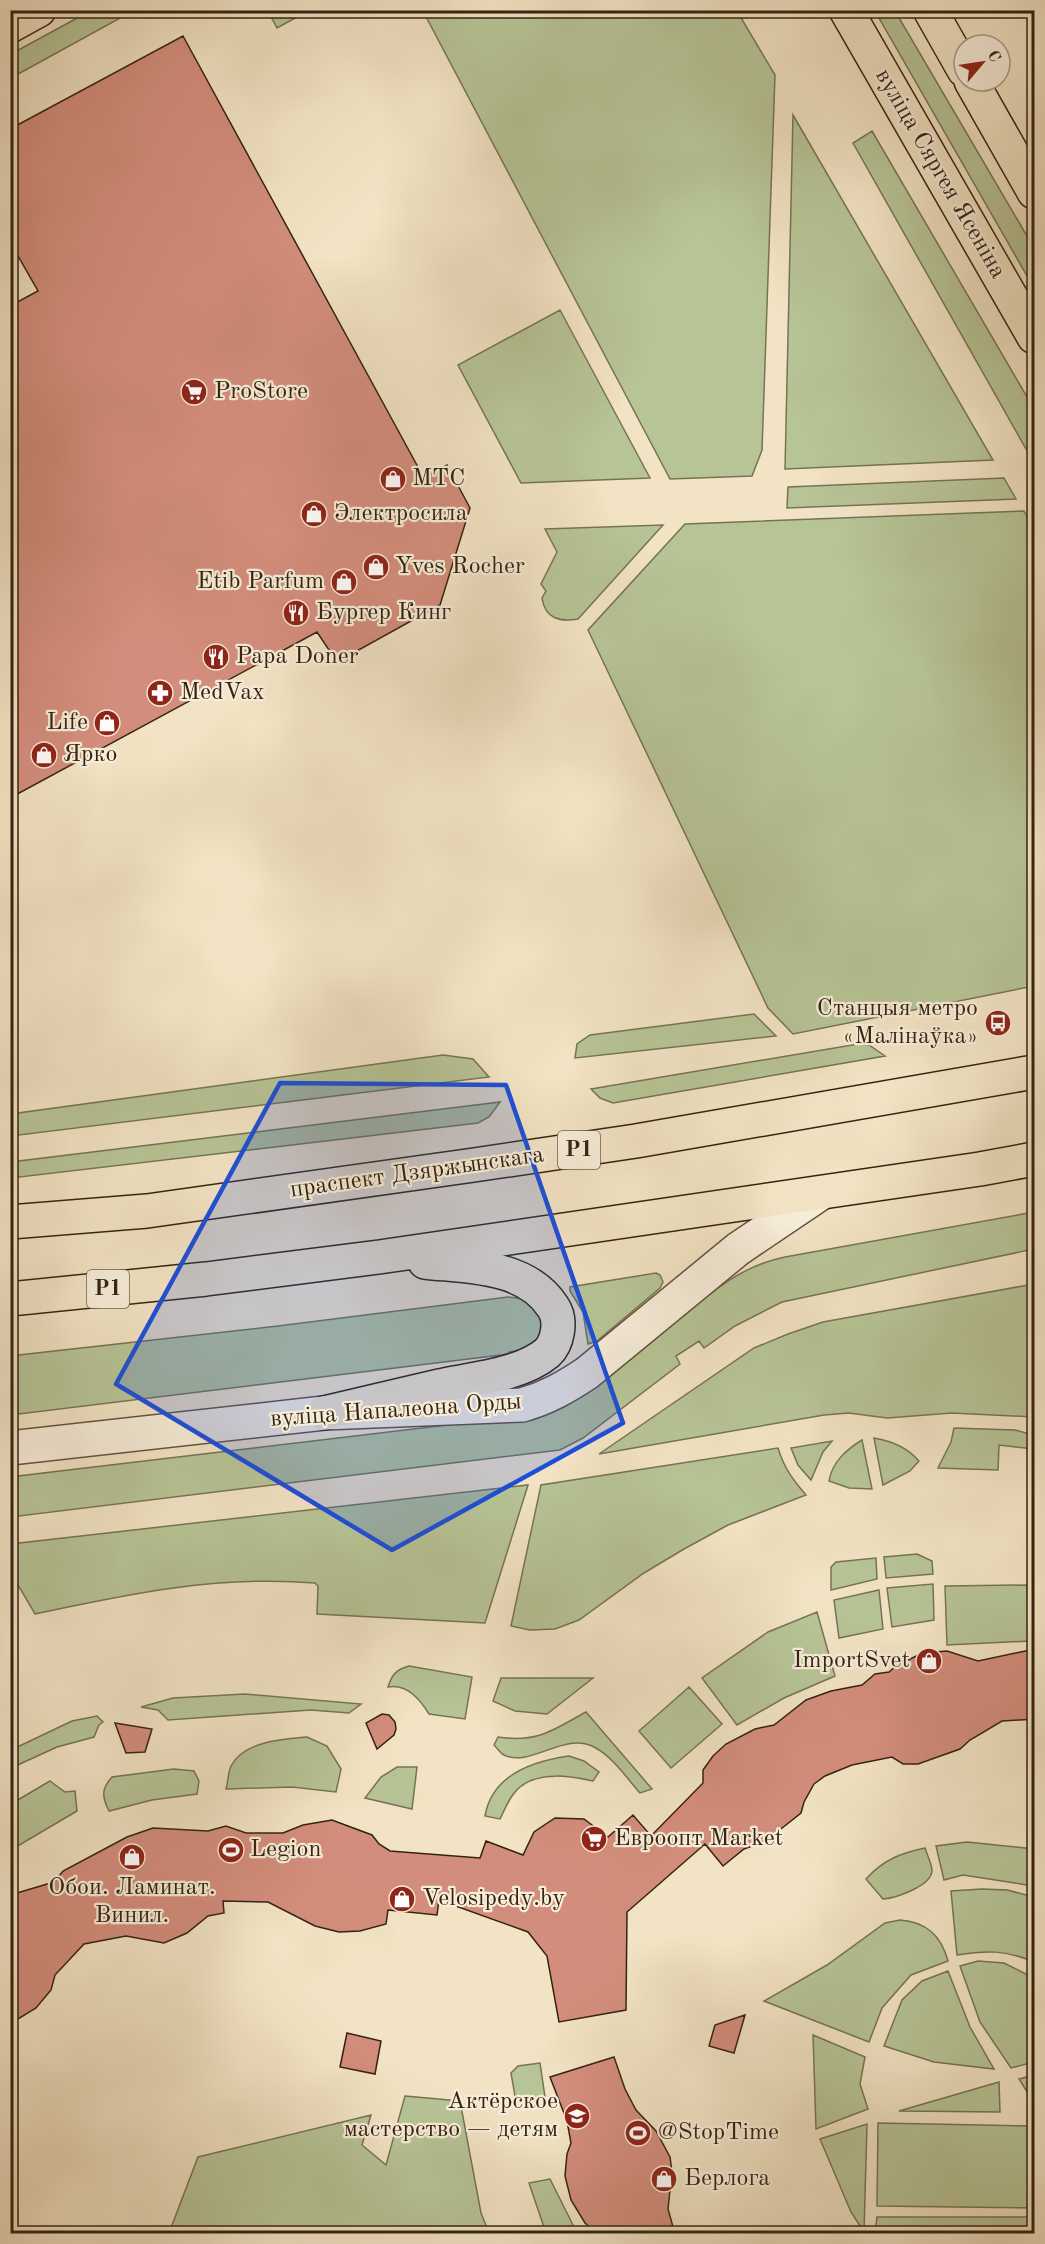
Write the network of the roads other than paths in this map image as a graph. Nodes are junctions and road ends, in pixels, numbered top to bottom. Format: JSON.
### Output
{"nodes":[{"id":1,"x":39,"y":10,"type":"edge"},
{"id":2,"x":846,"y":10,"type":"edge"},
{"id":3,"x":930,"y":10,"type":"edge"},
{"id":4,"x":10,"y":26,"type":"edge"},
{"id":5,"x":952,"y":49,"type":"edge"},
{"id":6,"x":977,"y":93,"type":"edge"},
{"id":7,"x":1035,"y":192,"type":"edge"},
{"id":8,"x":1035,"y":337,"type":"edge"},
{"id":9,"x":1035,"y":1072,"type":"edge"},
{"id":10,"x":1035,"y":1159,"type":"edge"},
{"id":11,"x":821,"y":1193,"type":"junction"},
{"id":12,"x":10,"y":1222,"type":"edge"},
{"id":13,"x":379,"y":1257,"type":"junction"},
{"id":14,"x":10,"y":1299,"type":"edge"},
{"id":15,"x":324,"y":1413,"type":"junction"},
{"id":16,"x":10,"y":1448,"type":"edge"}],
"edges":[{"from":1,"to":4,"type":"main road"},
{"from":2,"to":8,"type":"main road","name":"вуліца Сяргея Ясеніна"},
{"from":3,"to":5,"type":"main road"},
{"from":6,"to":7,"type":"main road"},
{"from":9,"to":12,"type":"main road","name":"праспект Дзяржынскага","number":"Р1"},
{"from":10,"to":11,"type":"main road","number":"Р1"},
{"from":11,"to":13,"type":"main road","number":"Р1"},
{"from":11,"to":15,"type":"street","name":"вуліца Напалеона Орды"},
{"from":13,"to":14,"type":"main road","number":"Р1"},
{"from":13,"to":15,"type":"main road"},
{"from":15,"to":16,"type":"street","name":"вуліца Напалеона Орды"}]}
